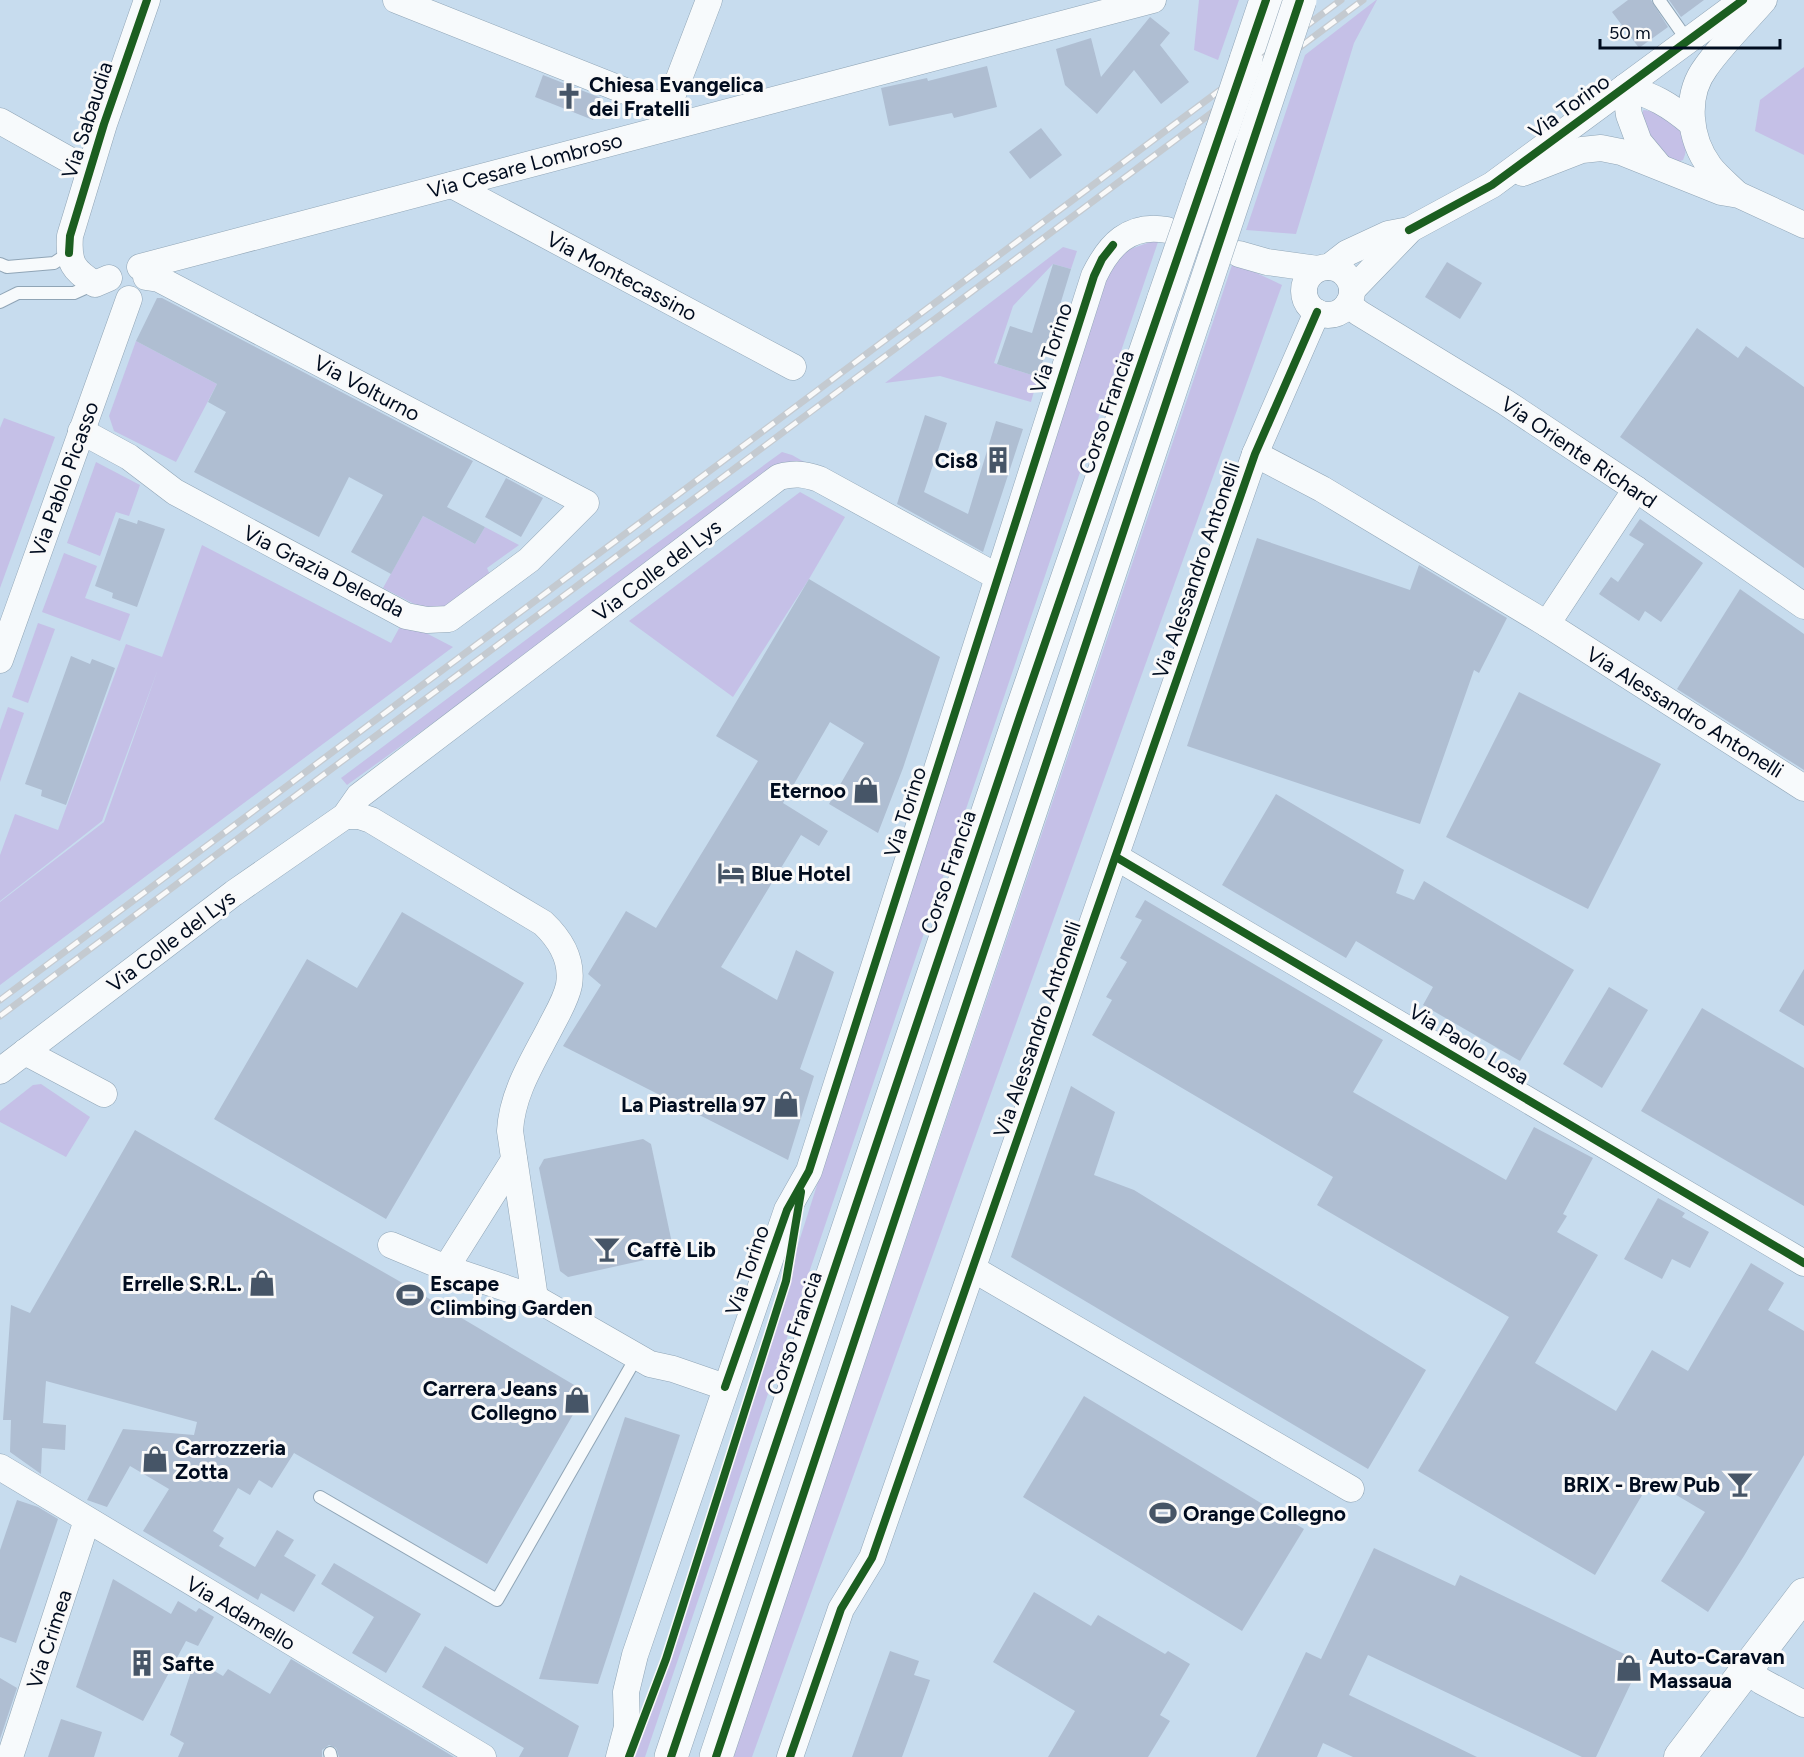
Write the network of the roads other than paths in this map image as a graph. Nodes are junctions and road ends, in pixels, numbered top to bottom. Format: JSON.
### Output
{"nodes":[{"id":1,"x":147,"y":0,"type":"edge"},
{"id":2,"x":396,"y":0,"type":"edge"},
{"id":3,"x":709,"y":0,"type":"edge"},
{"id":4,"x":1154,"y":0,"type":"edge"},
{"id":5,"x":1300,"y":0,"type":"edge"},
{"id":6,"x":1659,"y":0,"type":"edge"},
{"id":7,"x":1743,"y":0,"type":"edge"},
{"id":8,"x":1764,"y":0,"type":"edge"},
{"id":9,"x":1262,"y":14,"type":"edge"},
{"id":10,"x":1688,"y":40,"type":"junction"},
{"id":11,"x":1625,"y":87,"type":"junction"},
{"id":12,"x":664,"y":119,"type":"junction"},
{"id":13,"x":0,"y":121,"type":"edge"},
{"id":14,"x":1691,"y":123,"type":"junction"},
{"id":15,"x":1659,"y":166,"type":"junction"},
{"id":16,"x":89,"y":171,"type":"junction"},
{"id":17,"x":452,"y":184,"type":"junction"},
{"id":18,"x":1492,"y":185,"type":"junction"},
{"id":19,"x":1739,"y":195,"type":"junction"},
{"id":20,"x":1804,"y":225,"type":"edge"},
{"id":21,"x":1167,"y":230,"type":"dead end"},
{"id":22,"x":1409,"y":230,"type":"junction"},
{"id":23,"x":69,"y":253,"type":"junction"},
{"id":24,"x":1239,"y":254,"type":"dead end"},
{"id":25,"x":0,"y":264,"type":"edge"},
{"id":26,"x":1324,"y":268,"type":"junction"},
{"id":27,"x":143,"y":272,"type":"junction"},
{"id":28,"x":102,"y":281,"type":"junction"},
{"id":29,"x":1350,"y":297,"type":"junction"},
{"id":30,"x":129,"y":299,"type":"junction"},
{"id":31,"x":0,"y":302,"type":"edge"},
{"id":32,"x":1317,"y":312,"type":"junction"},
{"id":33,"x":793,"y":367,"type":"dead end"},
{"id":34,"x":81,"y":431,"type":"junction"},
{"id":35,"x":1255,"y":454,"type":"junction"},
{"id":36,"x":1636,"y":489,"type":"junction"},
{"id":37,"x":586,"y":503,"type":"joint"},
{"id":38,"x":998,"y":577,"type":"junction"},
{"id":39,"x":1804,"y":606,"type":"edge"},
{"id":40,"x":1547,"y":624,"type":"junction"},
{"id":41,"x":0,"y":660,"type":"edge"},
{"id":42,"x":1804,"y":788,"type":"edge"},
{"id":43,"x":345,"y":816,"type":"junction"},
{"id":44,"x":1116,"y":857,"type":"junction"},
{"id":45,"x":25,"y":1052,"type":"junction"},
{"id":46,"x":0,"y":1071,"type":"edge"},
{"id":47,"x":104,"y":1094,"type":"dead end"},
{"id":48,"x":514,"y":1160,"type":"junction"},
{"id":49,"x":391,"y":1245,"type":"dead end"},
{"id":50,"x":1804,"y":1263,"type":"edge"},
{"id":51,"x":446,"y":1268,"type":"junction"},
{"id":52,"x":973,"y":1269,"type":"junction"},
{"id":53,"x":535,"y":1298,"type":"junction"},
{"id":54,"x":637,"y":1356,"type":"junction"},
{"id":55,"x":725,"y":1388,"type":"junction"},
{"id":56,"x":0,"y":1467,"type":"edge"},
{"id":57,"x":1351,"y":1489,"type":"dead end"},
{"id":58,"x":320,"y":1497,"type":"dead end"},
{"id":59,"x":87,"y":1520,"type":"junction"},
{"id":60,"x":1804,"y":1594,"type":"edge"},
{"id":61,"x":1745,"y":1669,"type":"junction"},
{"id":62,"x":1804,"y":1704,"type":"edge"},
{"id":63,"x":10,"y":1757,"type":"edge"},
{"id":64,"x":483,"y":1757,"type":"edge"},
{"id":65,"x":619,"y":1757,"type":"edge"},
{"id":66,"x":671,"y":1757,"type":"edge"},
{"id":67,"x":716,"y":1757,"type":"edge"},
{"id":68,"x":790,"y":1757,"type":"edge"},
{"id":69,"x":1680,"y":1757,"type":"edge"}],
"edges":[{"from":1,"to":16,"type":"street","name":"Via Sabaudia"},
{"from":2,"to":12,"type":"street"},
{"from":3,"to":12,"type":"street"},
{"from":4,"to":12,"type":"street","name":"Via Cesare Lombroso"},
{"from":5,"to":67,"type":"main road","bridge":true},
{"from":6,"to":10,"type":"lane"},
{"from":7,"to":10,"type":"street","name":"Via Torino"},
{"from":8,"to":14,"type":"street"},
{"from":9,"to":66,"type":"main road","name":"Corso Francia","bridge":true},
{"from":10,"to":11,"type":"street","name":"Via Torino"},
{"from":11,"to":14,"type":"street"},
{"from":11,"to":15,"type":"street"},
{"from":11,"to":18,"type":"street","name":"Via Torino"},
{"from":12,"to":17,"type":"street","name":"Via Cesare Lombroso"},
{"from":13,"to":16,"type":"street"},
{"from":14,"to":19,"type":"street"},
{"from":15,"to":18,"type":"street"},
{"from":15,"to":19,"type":"street"},
{"from":16,"to":23,"type":"street","name":"Via Sabaudia"},
{"from":17,"to":27,"type":"street","name":"Via Cesare Lombroso"},
{"from":17,"to":33,"type":"street","name":"Via Montecassino"},
{"from":18,"to":22,"type":"street","name":"Via Torino"},
{"from":19,"to":20,"type":"street"},
{"from":21,"to":38,"type":"street","name":"Via Torino"},
{"from":22,"to":26,"type":"street","name":"Via Torino"},
{"from":22,"to":29,"type":"street","name":"Via Torino"},
{"from":23,"to":25,"type":"lane"},
{"from":23,"to":28,"type":"street"},
{"from":24,"to":26,"type":"street"},
{"from":26,"to":29,"type":"street"},
{"from":26,"to":32,"type":"street","name":"Via Torino"},
{"from":27,"to":28,"type":"street"},
{"from":27,"to":30,"type":"street"},
{"from":27,"to":37,"type":"street","name":"Via Volturno"},
{"from":28,"to":30,"type":"street"},
{"from":28,"to":31,"type":"lane"},
{"from":29,"to":32,"type":"street","name":"Via Torino"},
{"from":29,"to":36,"type":"street","name":"Via Oriente Richard"},
{"from":30,"to":34,"type":"street","name":"Via Pablo Picasso"},
{"from":32,"to":35,"type":"street","name":"Via Alessandro Antonelli"},
{"from":34,"to":37,"type":"street","name":"Via Grazia Deledda"},
{"from":34,"to":41,"type":"street","name":"Via Pablo Picasso"},
{"from":35,"to":40,"type":"street","name":"Via Alessandro Antonelli"},
{"from":35,"to":44,"type":"street","name":"Via Alessandro Antonelli"},
{"from":36,"to":39,"type":"street","name":"Via Oriente Richard"},
{"from":36,"to":40,"type":"street"},
{"from":38,"to":43,"type":"street","name":"Via Colle del Lys"},
{"from":38,"to":55,"type":"street","name":"Via Torino"},
{"from":40,"to":42,"type":"street","name":"Via Alessandro Antonelli"},
{"from":43,"to":45,"type":"street","name":"Via Colle del Lys"},
{"from":43,"to":48,"type":"street"},
{"from":44,"to":50,"type":"street","name":"Via Paolo Losa"},
{"from":44,"to":52,"type":"street","name":"Via Alessandro Antonelli"},
{"from":45,"to":46,"type":"street","name":"Via Colle del Lys"},
{"from":45,"to":47,"type":"street"},
{"from":48,"to":51,"type":"street"},
{"from":48,"to":53,"type":"street"},
{"from":49,"to":51,"type":"street"},
{"from":51,"to":53,"type":"street"},
{"from":52,"to":57,"type":"street"},
{"from":52,"to":68,"type":"street","name":"Via Alessandro Antonelli"},
{"from":53,"to":54,"type":"street"},
{"from":54,"to":55,"type":"street"},
{"from":54,"to":58,"type":"lane"},
{"from":55,"to":65,"type":"street","name":"Via Torino"},
{"from":56,"to":59,"type":"street","name":"Via Adamello"},
{"from":59,"to":63,"type":"street","name":"Via Crimea"},
{"from":59,"to":64,"type":"street","name":"Via Adamello"},
{"from":60,"to":61,"type":"street"},
{"from":61,"to":62,"type":"street"},
{"from":61,"to":69,"type":"street"}]}
